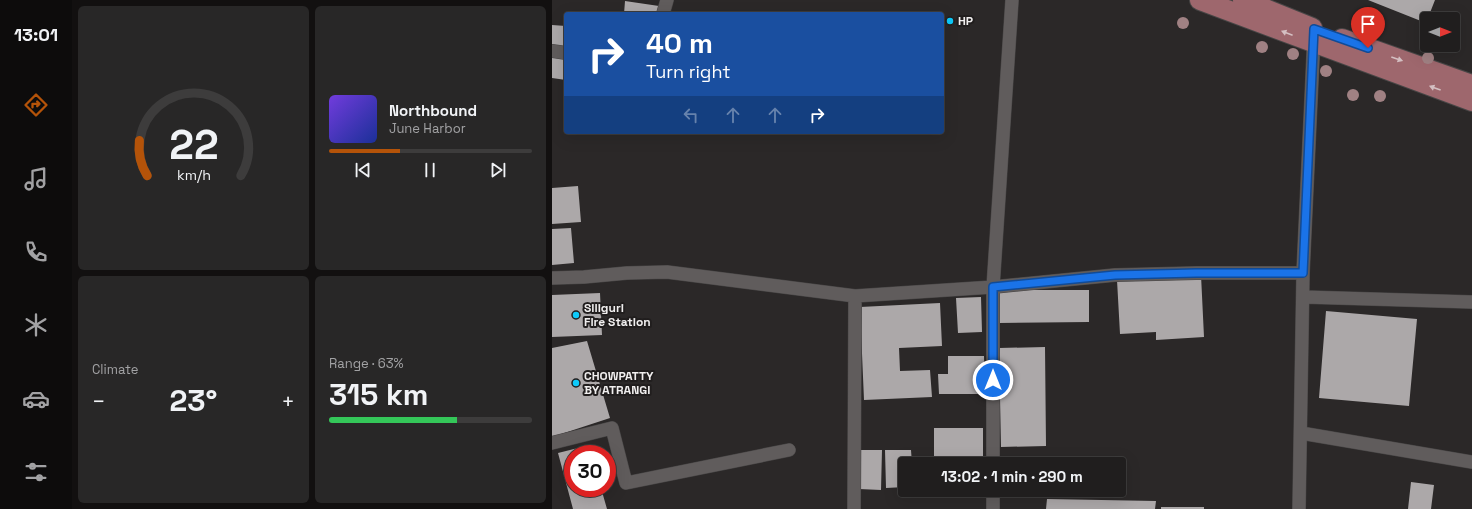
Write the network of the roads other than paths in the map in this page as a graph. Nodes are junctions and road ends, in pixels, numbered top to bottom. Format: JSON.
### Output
{"nodes":[{"id":1,"x":667,"y":0,"type":"edge"},
{"id":2,"x":1012,"y":0,"type":"edge"},
{"id":3,"x":1200,"y":0,"type":"edge"},
{"id":4,"x":1243,"y":0,"type":"edge"},
{"id":5,"x":664,"y":12,"type":"edge"},
{"id":6,"x":1314,"y":36,"type":"junction"},
{"id":7,"x":552,"y":51,"type":"edge"},
{"id":8,"x":564,"y":53,"type":"edge"},
{"id":9,"x":1472,"y":85,"type":"edge"},
{"id":10,"x":1472,"y":101,"type":"edge"},
{"id":11,"x":1303,"y":273,"type":"junction"},
{"id":12,"x":552,"y":278,"type":"edge"},
{"id":13,"x":993,"y":287,"type":"junction"},
{"id":14,"x":855,"y":296,"type":"junction"},
{"id":15,"x":1304,"y":297,"type":"junction"},
{"id":16,"x":1472,"y":302,"type":"edge"},
{"id":17,"x":1301,"y":433,"type":"junction"},
{"id":18,"x":552,"y":443,"type":"edge"},
{"id":19,"x":789,"y":450,"type":"dead end"},
{"id":20,"x":993,"y":457,"type":"edge"},
{"id":21,"x":1472,"y":462,"type":"edge"},
{"id":22,"x":993,"y":497,"type":"edge"},
{"id":23,"x":854,"y":509,"type":"edge"},
{"id":24,"x":993,"y":509,"type":"edge"},
{"id":25,"x":1299,"y":509,"type":"edge"}],
"edges":[{"from":1,"to":5,"type":"street"},
{"from":2,"to":13,"type":"street"},
{"from":6,"to":3,"type":"main road","one_way":true},
{"from":4,"to":6,"type":"main road"},
{"from":6,"to":9,"type":"main road","one_way":true},
{"from":10,"to":6,"type":"main road","one_way":true},
{"from":6,"to":11,"type":"street"},
{"from":7,"to":8,"type":"street"},
{"from":11,"to":13,"type":"street"},
{"from":11,"to":15,"type":"street"},
{"from":12,"to":14,"type":"street"},
{"from":13,"to":14,"type":"street"},
{"from":13,"to":20,"type":"street"},
{"from":14,"to":23,"type":"street"},
{"from":15,"to":16,"type":"street"},
{"from":15,"to":17,"type":"street"},
{"from":17,"to":21,"type":"street"},
{"from":17,"to":25,"type":"street"},
{"from":18,"to":19,"type":"street"},
{"from":22,"to":24,"type":"street"}]}
